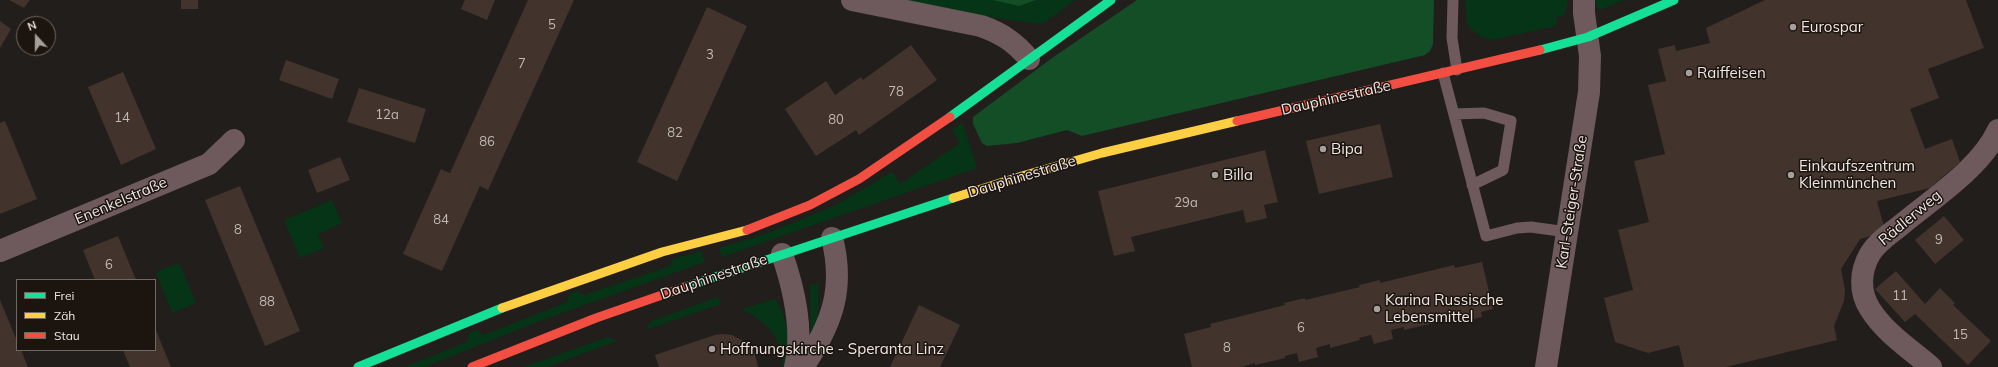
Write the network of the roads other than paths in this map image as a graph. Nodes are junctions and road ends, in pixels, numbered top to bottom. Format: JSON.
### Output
{"nodes":[{"id":1,"x":852,"y":0,"type":"edge"},
{"id":2,"x":1111,"y":0,"type":"edge"},
{"id":3,"x":1452,"y":0,"type":"edge"},
{"id":4,"x":1584,"y":0,"type":"edge"},
{"id":5,"x":1674,"y":0,"type":"edge"},
{"id":6,"x":1588,"y":37,"type":"junction"},
{"id":7,"x":1029,"y":59,"type":"junction"},
{"id":8,"x":1457,"y":70,"type":"junction"},
{"id":9,"x":1443,"y":73,"type":"junction"},
{"id":10,"x":1454,"y":114,"type":"junction"},
{"id":11,"x":1998,"y":130,"type":"edge"},
{"id":12,"x":234,"y":140,"type":"dead end"},
{"id":13,"x":1472,"y":185,"type":"junction"},
{"id":14,"x":1567,"y":232,"type":"junction"},
{"id":15,"x":832,"y":238,"type":"junction"},
{"id":16,"x":0,"y":251,"type":"edge"},
{"id":17,"x":782,"y":254,"type":"junction"},
{"id":18,"x":358,"y":367,"type":"edge"},
{"id":19,"x":472,"y":367,"type":"edge"},
{"id":20,"x":795,"y":367,"type":"edge"},
{"id":21,"x":803,"y":367,"type":"edge"},
{"id":22,"x":1546,"y":367,"type":"edge"},
{"id":23,"x":1931,"y":367,"type":"edge"}],
"edges":[{"from":1,"to":7,"type":"street"},
{"from":2,"to":7,"type":"main road"},
{"from":3,"to":8,"type":"lane"},
{"from":4,"to":6,"type":"street"},
{"from":5,"to":6,"type":"main road","name":"Dauphinestraße"},
{"from":6,"to":8,"type":"main road","name":"Dauphinestraße"},
{"from":6,"to":14,"type":"street","name":"Karl-Steiger-Straße"},
{"from":7,"to":18,"type":"main road"},
{"from":8,"to":9,"type":"main road","name":"Dauphinestraße"},
{"from":9,"to":10,"type":"lane"},
{"from":9,"to":15,"type":"main road","name":"Dauphinestraße"},
{"from":10,"to":13,"type":"lane"},
{"from":10,"to":13,"type":"lane"},
{"from":11,"to":23,"type":"street","name":"Rädlerweg"},
{"from":12,"to":16,"type":"street","name":"Enenkelstraße"},
{"from":13,"to":14,"type":"lane"},
{"from":14,"to":22,"type":"street","name":"Karl-Steiger-Straße"},
{"from":15,"to":17,"type":"main road","name":"Dauphinestraße"},
{"from":15,"to":21,"type":"street"},
{"from":17,"to":19,"type":"main road","name":"Dauphinestraße"},
{"from":17,"to":20,"type":"street"}]}
